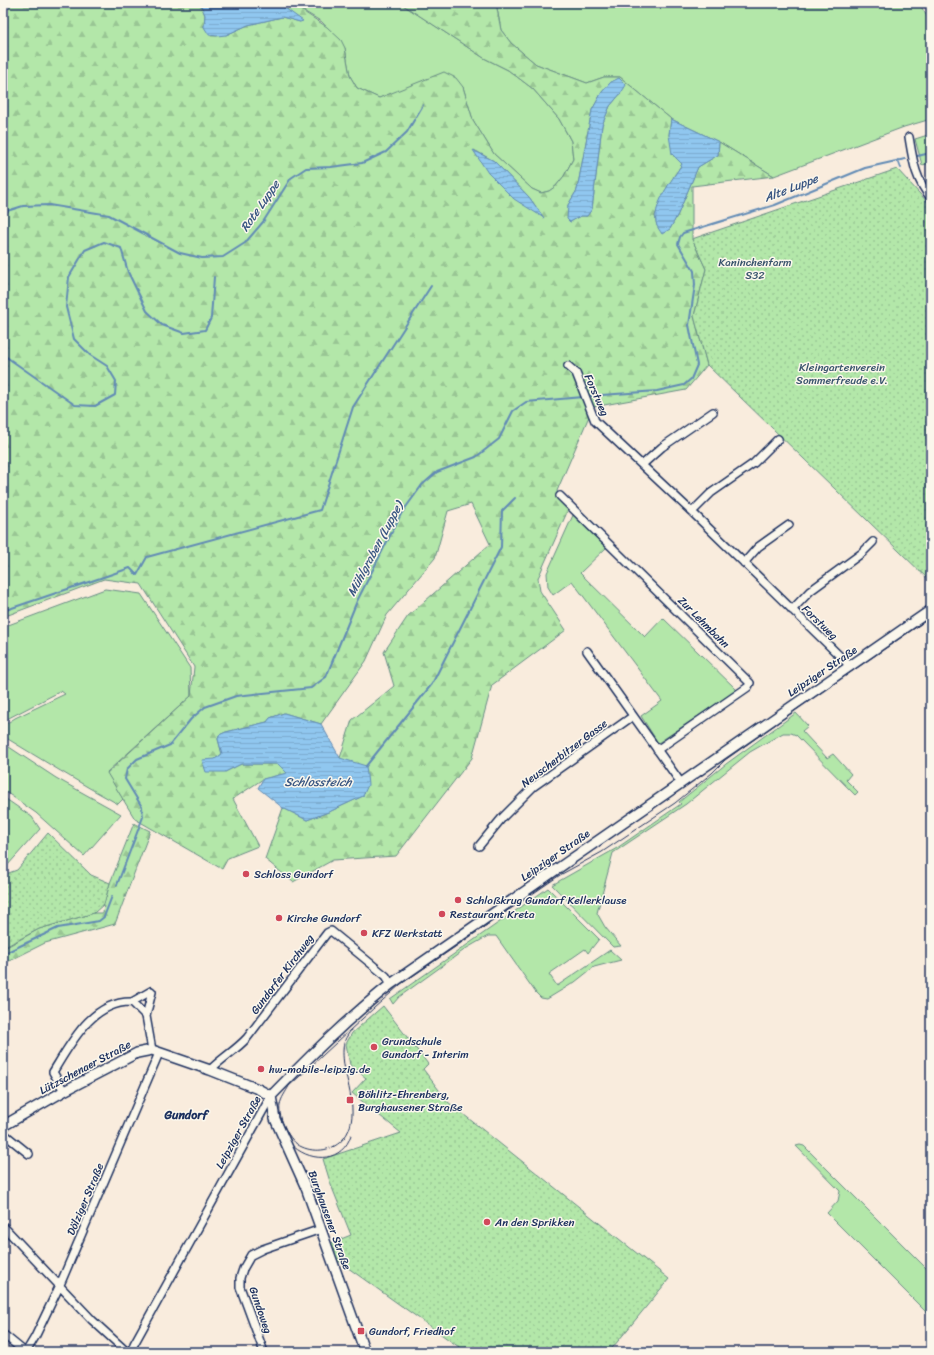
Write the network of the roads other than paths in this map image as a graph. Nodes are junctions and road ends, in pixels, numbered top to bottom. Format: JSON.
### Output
{"nodes":[{"id":1,"x":909,"y":137,"type":"dead end"},
{"id":2,"x":931,"y":198,"type":"edge"},
{"id":3,"x":568,"y":366,"type":"dead end"},
{"id":4,"x":713,"y":412,"type":"dead end"},
{"id":5,"x":778,"y":439,"type":"dead end"},
{"id":6,"x":642,"y":465,"type":"junction"},
{"id":7,"x":560,"y":496,"type":"dead end"},
{"id":8,"x":692,"y":512,"type":"junction"},
{"id":9,"x":789,"y":525,"type":"dead end"},
{"id":10,"x":873,"y":542,"type":"dead end"},
{"id":11,"x":744,"y":563,"type":"junction"},
{"id":12,"x":792,"y":610,"type":"junction"},
{"id":13,"x":931,"y":610,"type":"edge"},
{"id":14,"x":587,"y":651,"type":"dead end"},
{"id":15,"x":850,"y":666,"type":"junction"},
{"id":16,"x":633,"y":716,"type":"junction"},
{"id":17,"x":657,"y":750,"type":"junction"},
{"id":18,"x":681,"y":783,"type":"junction"},
{"id":19,"x":479,"y":846,"type":"dead end"},
{"id":20,"x":391,"y":984,"type":"junction"},
{"id":21,"x":132,"y":1002,"type":"junction"},
{"id":22,"x":146,"y":1016,"type":"junction"},
{"id":23,"x":155,"y":1051,"type":"junction"},
{"id":24,"x":210,"y":1070,"type":"junction"},
{"id":25,"x":64,"y":1090,"type":"junction"},
{"id":26,"x":271,"y":1096,"type":"junction"},
{"id":27,"x":3,"y":1126,"type":"edge"},
{"id":28,"x":3,"y":1133,"type":"edge"},
{"id":29,"x":29,"y":1154,"type":"dead end"},
{"id":30,"x":3,"y":1226,"type":"edge"},
{"id":31,"x":321,"y":1229,"type":"junction"},
{"id":32,"x":59,"y":1287,"type":"junction"},
{"id":33,"x":3,"y":1334,"type":"edge"},
{"id":34,"x":26,"y":1352,"type":"edge"},
{"id":35,"x":127,"y":1352,"type":"edge"},
{"id":36,"x":131,"y":1352,"type":"edge"},
{"id":37,"x":264,"y":1352,"type":"edge"},
{"id":38,"x":365,"y":1352,"type":"edge"}],
"edges":[{"from":1,"to":2,"type":"street"},
{"from":3,"to":6,"type":"street","name":"Forstweg"},
{"from":4,"to":6,"type":"street"},
{"from":5,"to":8,"type":"street"},
{"from":6,"to":8,"type":"street","name":"Forstweg"},
{"from":7,"to":17,"type":"street","name":"Zur Lehmbahn"},
{"from":8,"to":11,"type":"street","name":"Forstweg"},
{"from":9,"to":11,"type":"street"},
{"from":10,"to":12,"type":"street","name":"Forstweg"},
{"from":11,"to":12,"type":"street","name":"Forstweg"},
{"from":12,"to":15,"type":"street","name":"Forstweg"},
{"from":13,"to":15,"type":"street","name":"Leipziger Straße"},
{"from":14,"to":16,"type":"street"},
{"from":15,"to":18,"type":"street","name":"Leipziger Straße"},
{"from":16,"to":17,"type":"street"},
{"from":16,"to":19,"type":"street","name":"Neuscherbitzer Gasse"},
{"from":17,"to":18,"type":"street"},
{"from":18,"to":20,"type":"street","name":"Leipziger Straße"},
{"from":20,"to":24,"type":"street","name":"Gundorfer Kirchweg"},
{"from":20,"to":26,"type":"street","name":"Leipziger Straße"},
{"from":21,"to":22,"type":"street"},
{"from":21,"to":22,"type":"street"},
{"from":21,"to":25,"type":"street"},
{"from":22,"to":23,"type":"street"},
{"from":23,"to":24,"type":"street"},
{"from":23,"to":25,"type":"street","name":"Lützschenaer Straße"},
{"from":23,"to":32,"type":"street","name":"Dölziger Straße"},
{"from":24,"to":26,"type":"street"},
{"from":25,"to":27,"type":"street","name":"Lützschenaer Straße"},
{"from":26,"to":31,"type":"street","name":"Burghausener Straße"},
{"from":26,"to":36,"type":"street","name":"Leipziger Straße"},
{"from":28,"to":29,"type":"street"},
{"from":30,"to":32,"type":"street"},
{"from":31,"to":37,"type":"street","name":"Gundoweg"},
{"from":31,"to":38,"type":"street","name":"Burghausener Straße"},
{"from":32,"to":34,"type":"street","name":"Dölziger Straße"},
{"from":32,"to":35,"type":"street"},
{"from":33,"to":34,"type":"street"}]}
